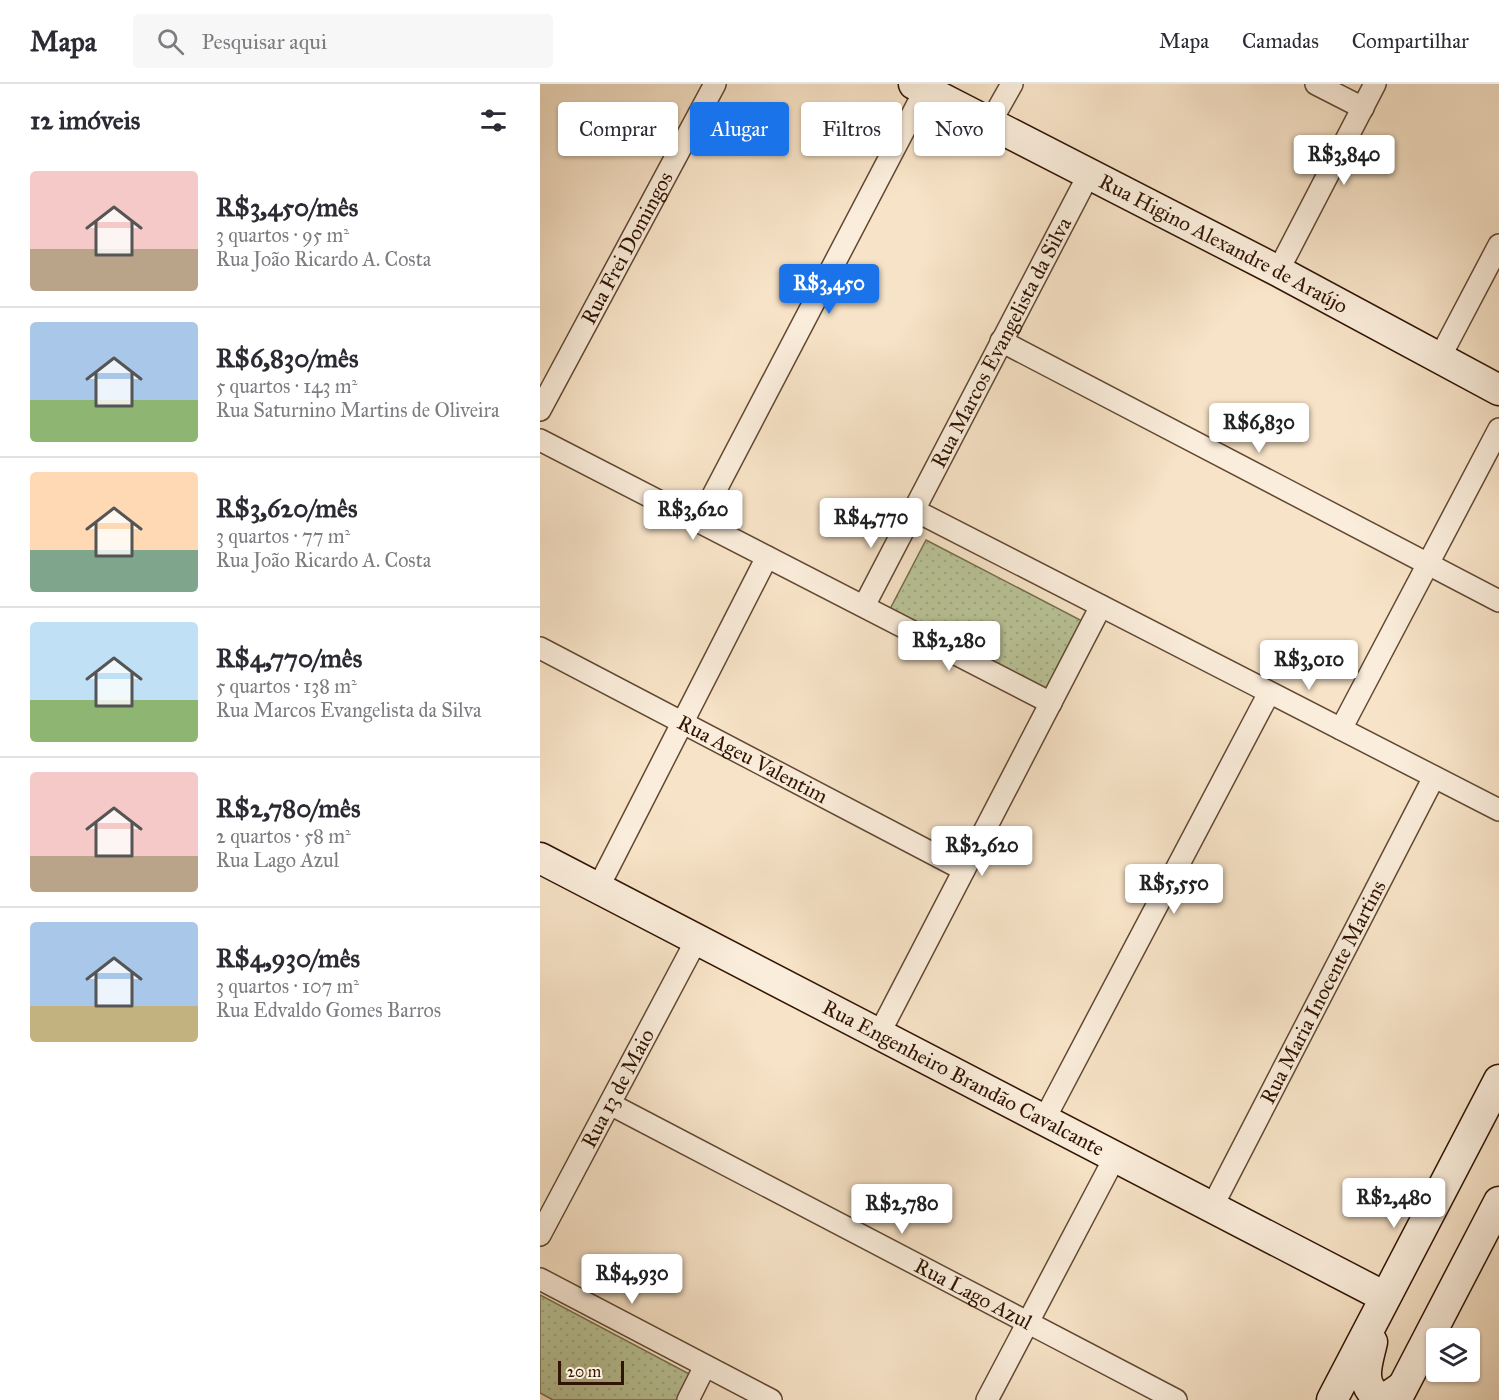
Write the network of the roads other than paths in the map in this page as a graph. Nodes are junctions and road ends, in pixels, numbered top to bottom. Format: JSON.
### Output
{"nodes":[{"id":1,"x":715,"y":84,"type":"edge"},
{"id":2,"x":1011,"y":84,"type":"edge"},
{"id":3,"x":1316,"y":84,"type":"edge"},
{"id":4,"x":1375,"y":84,"type":"edge"},
{"id":5,"x":919,"y":87,"type":"edge"},
{"id":6,"x":949,"y":102,"type":"edge"},
{"id":7,"x":1001,"y":102,"type":"edge"},
{"id":8,"x":1363,"y":108,"type":"junction"},
{"id":9,"x":1005,"y":131,"type":"edge"},
{"id":10,"x":1089,"y":174,"type":"junction"},
{"id":11,"x":1499,"y":245,"type":"edge"},
{"id":12,"x":1278,"y":271,"type":"junction"},
{"id":13,"x":1002,"y":341,"type":"junction"},
{"id":14,"x":1439,"y":359,"type":"junction"},
{"id":15,"x":1499,"y":390,"type":"edge"},
{"id":16,"x":540,"y":410,"type":"edge"},
{"id":17,"x":1499,"y":429,"type":"edge"},
{"id":18,"x":540,"y":440,"type":"edge"},
{"id":19,"x":914,"y":510,"type":"junction"},
{"id":20,"x":699,"y":522,"type":"junction"},
{"id":21,"x":767,"y":557,"type":"junction"},
{"id":22,"x":1428,"y":564,"type":"junction"},
{"id":23,"x":1499,"y":601,"type":"edge"},
{"id":24,"x":864,"y":606,"type":"junction"},
{"id":25,"x":1101,"y":606,"type":"junction"},
{"id":26,"x":540,"y":648,"type":"edge"},
{"id":27,"x":1269,"y":693,"type":"junction"},
{"id":28,"x":1051,"y":703,"type":"junction"},
{"id":29,"x":682,"y":724,"type":"junction"},
{"id":30,"x":1341,"y":729,"type":"junction"},
{"id":31,"x":1434,"y":777,"type":"junction"},
{"id":32,"x":1499,"y":810,"type":"edge"},
{"id":33,"x":540,"y":858,"type":"edge"},
{"id":34,"x":964,"y":870,"type":"junction"},
{"id":35,"x":598,"y":888,"type":"junction"},
{"id":36,"x":697,"y":939,"type":"junction"},
{"id":37,"x":879,"y":1034,"type":"junction"},
{"id":38,"x":1499,"y":1080,"type":"edge"},
{"id":39,"x":610,"y":1104,"type":"junction"},
{"id":40,"x":1044,"y":1120,"type":"junction"},
{"id":41,"x":1115,"y":1157,"type":"junction"},
{"id":42,"x":1499,"y":1202,"type":"edge"},
{"id":43,"x":1212,"y":1207,"type":"junction"},
{"id":44,"x":540,"y":1235,"type":"edge"},
{"id":45,"x":540,"y":1279,"type":"edge"},
{"id":46,"x":1380,"y":1307,"type":"junction"},
{"id":47,"x":1028,"y":1322,"type":"junction"},
{"id":48,"x":705,"y":1366,"type":"junction"},
{"id":49,"x":1399,"y":1394,"type":"edge"},
{"id":50,"x":687,"y":1400,"type":"edge"},
{"id":51,"x":771,"y":1400,"type":"edge"},
{"id":52,"x":987,"y":1400,"type":"edge"},
{"id":53,"x":1176,"y":1400,"type":"edge"},
{"id":54,"x":1332,"y":1400,"type":"edge"}],
"edges":[{"from":1,"to":16,"type":"street","name":"Rua Frei Domingos"},
{"from":2,"to":7,"type":"street"},
{"from":3,"to":8,"type":"street"},
{"from":4,"to":8,"type":"street"},
{"from":5,"to":6,"type":"street","name":"Rua Higino Alexandre de Araújo"},
{"from":5,"to":20,"type":"street"},
{"from":8,"to":12,"type":"street"},
{"from":9,"to":10,"type":"street","name":"Rua Higino Alexandre de Araújo"},
{"from":10,"to":12,"type":"street","name":"Rua Higino Alexandre de Araújo"},
{"from":10,"to":13,"type":"street","name":"Rua Marcos Evangelista da Silva"},
{"from":11,"to":14,"type":"street"},
{"from":12,"to":14,"type":"street","name":"Rua Higino Alexandre de Araújo"},
{"from":13,"to":19,"type":"street","name":"Rua Marcos Evangelista da Silva"},
{"from":13,"to":22,"type":"street"},
{"from":14,"to":15,"type":"street","name":"Rua Higino Alexandre de Araújo"},
{"from":17,"to":22,"type":"street"},
{"from":18,"to":20,"type":"street"},
{"from":19,"to":24,"type":"street","name":"Rua Marcos Evangelista da Silva"},
{"from":19,"to":25,"type":"street"},
{"from":20,"to":21,"type":"street"},
{"from":21,"to":24,"type":"street"},
{"from":21,"to":29,"type":"street"},
{"from":22,"to":23,"type":"street"},
{"from":22,"to":30,"type":"street"},
{"from":24,"to":28,"type":"street"},
{"from":25,"to":27,"type":"street"},
{"from":25,"to":28,"type":"street"},
{"from":26,"to":29,"type":"street","name":"Rua Ageu Valentim"},
{"from":27,"to":30,"type":"street"},
{"from":27,"to":40,"type":"street"},
{"from":28,"to":34,"type":"street"},
{"from":29,"to":34,"type":"street","name":"Rua Ageu Valentim"},
{"from":29,"to":35,"type":"street"},
{"from":30,"to":31,"type":"street"},
{"from":31,"to":32,"type":"street"},
{"from":31,"to":43,"type":"street","name":"Rua Maria Inocente Martins"},
{"from":33,"to":35,"type":"street","name":"Rua Engenheiro Brandão Cavalcante"},
{"from":34,"to":37,"type":"street"},
{"from":35,"to":36,"type":"street","name":"Rua Engenheiro Brandão Cavalcante"},
{"from":36,"to":37,"type":"street","name":"Rua Engenheiro Brandão Cavalcante"},
{"from":36,"to":39,"type":"street","name":"Rua 13 de Maio"},
{"from":37,"to":40,"type":"street","name":"Rua Engenheiro Brandão Cavalcante"},
{"from":38,"to":46,"type":"street"},
{"from":39,"to":44,"type":"street","name":"Rua 13 de Maio"},
{"from":39,"to":47,"type":"street","name":"Rua Lago Azul"},
{"from":40,"to":41,"type":"street","name":"Rua Engenheiro Brandão Cavalcante"},
{"from":41,"to":43,"type":"street","name":"Rua Engenheiro Brandão Cavalcante"},
{"from":41,"to":47,"type":"street"},
{"from":42,"to":49,"type":"street"},
{"from":43,"to":46,"type":"street","name":"Rua Engenheiro Brandão Cavalcante"},
{"from":45,"to":48,"type":"street"},
{"from":46,"to":49,"type":"street"},
{"from":46,"to":54,"type":"street"},
{"from":47,"to":52,"type":"street"},
{"from":47,"to":53,"type":"street","name":"Rua Lago Azul"},
{"from":48,"to":50,"type":"street"},
{"from":48,"to":51,"type":"street"}]}
